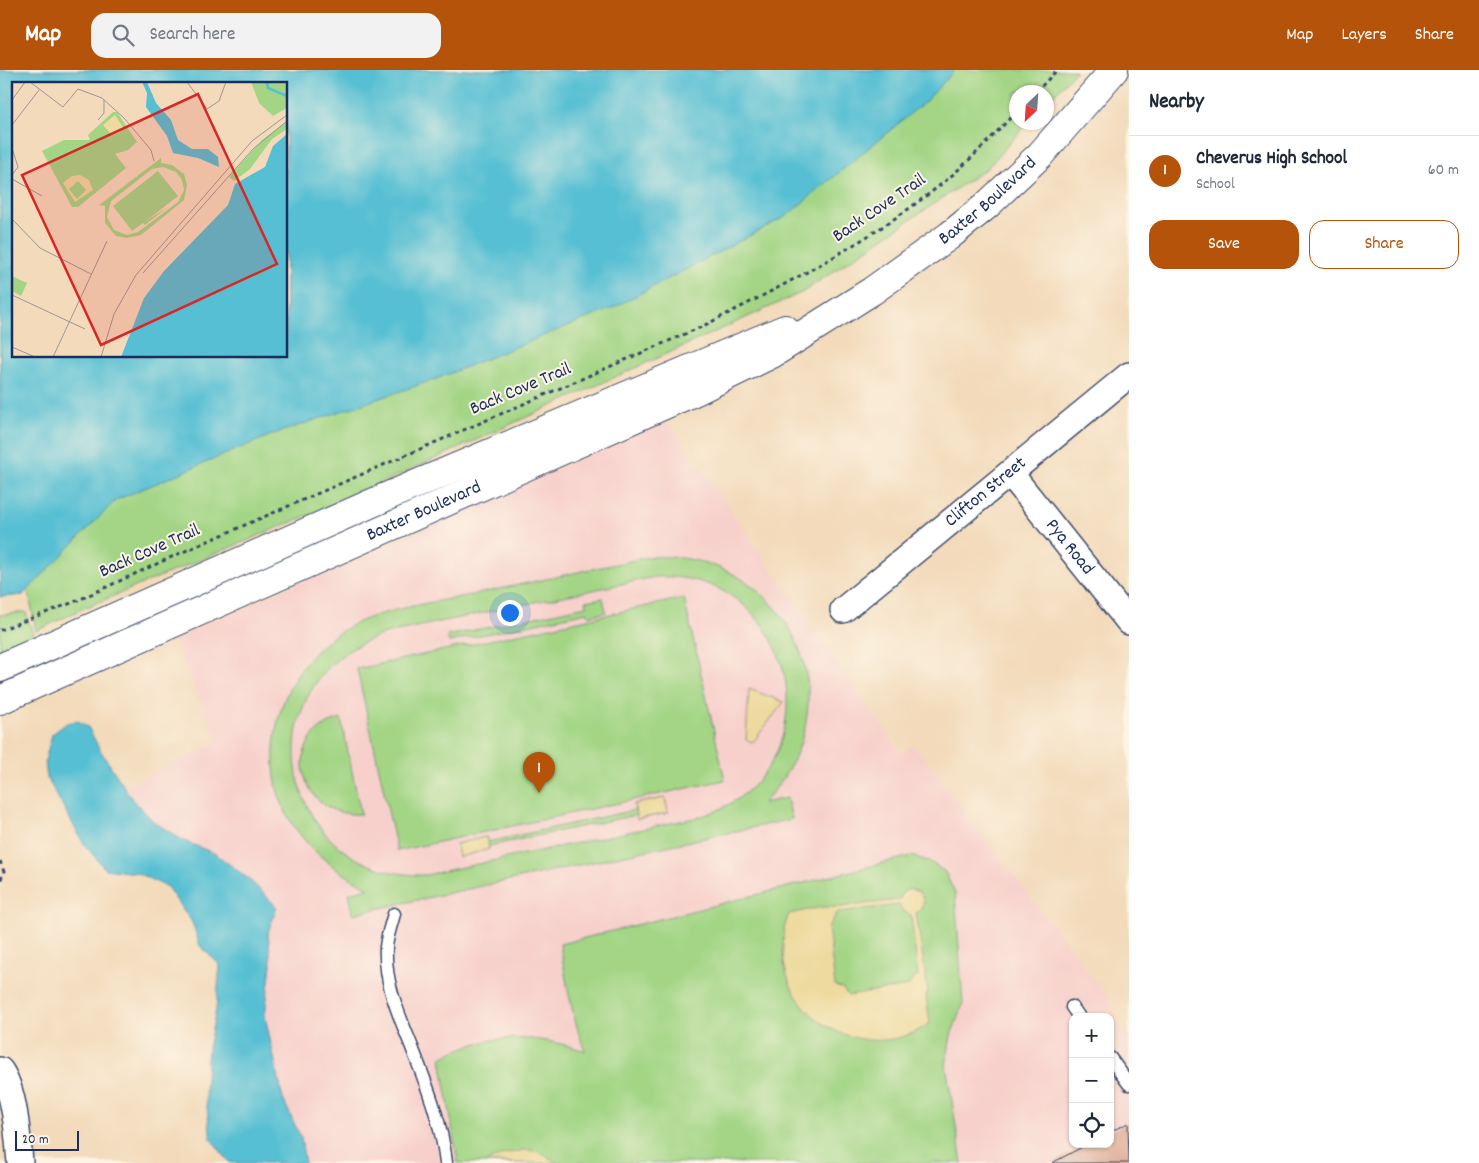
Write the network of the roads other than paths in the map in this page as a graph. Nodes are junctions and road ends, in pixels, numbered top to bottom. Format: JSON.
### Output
{"nodes":[{"id":1,"x":1114,"y":70,"type":"edge"},
{"id":2,"x":840,"y":309,"type":"junction"},
{"id":3,"x":1129,"y":375,"type":"edge"},
{"id":4,"x":1010,"y":473,"type":"junction"},
{"id":5,"x":843,"y":610,"type":"dead end"},
{"id":6,"x":1129,"y":622,"type":"edge"},
{"id":7,"x":0,"y":668,"type":"edge"},
{"id":8,"x":0,"y":700,"type":"edge"},
{"id":9,"x":394,"y":914,"type":"dead end"},
{"id":10,"x":1114,"y":1063,"type":"edge"},
{"id":11,"x":0,"y":1070,"type":"edge"},
{"id":12,"x":1129,"y":1084,"type":"edge"},
{"id":13,"x":20,"y":1163,"type":"edge"},
{"id":14,"x":446,"y":1163,"type":"edge"}],
"edges":[{"from":1,"to":2,"type":"street","name":"Baxter Boulevard"},
{"from":2,"to":7,"type":"street","name":"Baxter Boulevard"},
{"from":2,"to":8,"type":"street","name":"Baxter Boulevard"},
{"from":3,"to":4,"type":"street","name":"Clifton Street"},
{"from":4,"to":5,"type":"street","name":"Clifton Street"},
{"from":4,"to":6,"type":"street","name":"Pya Road"},
{"from":9,"to":14,"type":"lane"},
{"from":10,"to":12,"type":"lane"},
{"from":11,"to":13,"type":"street"}]}
